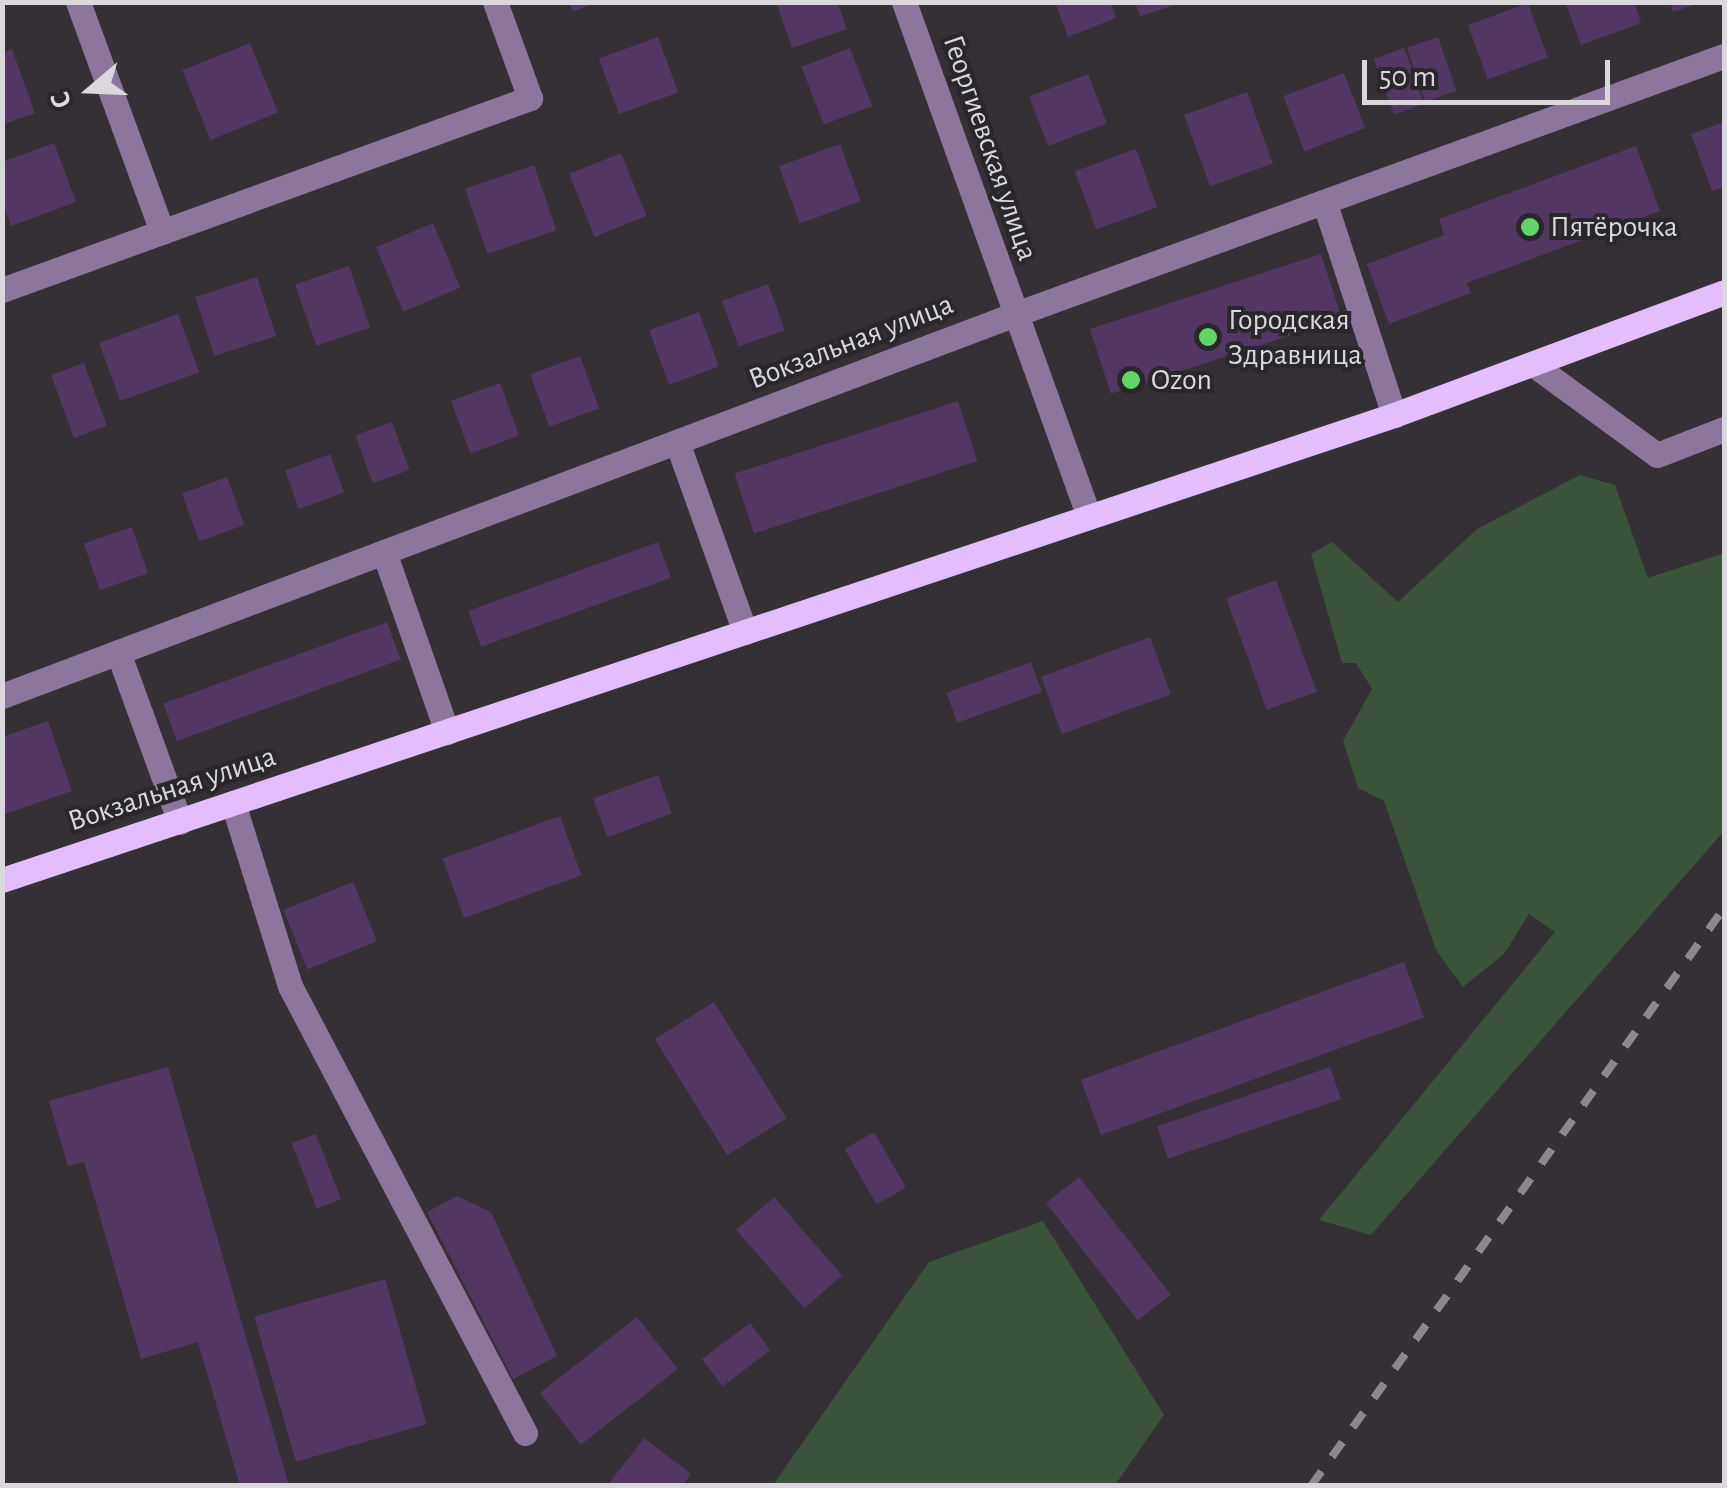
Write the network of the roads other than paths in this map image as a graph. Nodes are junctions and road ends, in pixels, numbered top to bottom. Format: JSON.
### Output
{"nodes":[{"id":1,"x":78,"y":2,"type":"edge"},
{"id":2,"x":494,"y":2,"type":"edge"},
{"id":3,"x":904,"y":2,"type":"edge"},
{"id":4,"x":1724,"y":56,"type":"edge"},
{"id":5,"x":1325,"y":204,"type":"junction"},
{"id":6,"x":162,"y":232,"type":"junction"},
{"id":7,"x":2,"y":290,"type":"edge"},
{"id":8,"x":1724,"y":292,"type":"edge"},
{"id":9,"x":1014,"y":315,"type":"junction"},
{"id":10,"x":1534,"y":365,"type":"junction"},
{"id":11,"x":1394,"y":415,"type":"junction"},
{"id":12,"x":1724,"y":429,"type":"edge"},
{"id":13,"x":677,"y":442,"type":"junction"},
{"id":14,"x":1089,"y":517,"type":"junction"},
{"id":15,"x":384,"y":552,"type":"junction"},
{"id":16,"x":745,"y":632,"type":"junction"},
{"id":17,"x":118,"y":652,"type":"junction"},
{"id":18,"x":2,"y":696,"type":"edge"},
{"id":19,"x":447,"y":732,"type":"junction"},
{"id":20,"x":233,"y":803,"type":"junction"},
{"id":21,"x":180,"y":822,"type":"junction"},
{"id":22,"x":2,"y":880,"type":"edge"},
{"id":23,"x":524,"y":1433,"type":"dead end"}],
"edges":[{"from":1,"to":6,"type":"street"},
{"from":2,"to":6,"type":"street"},
{"from":3,"to":9,"type":"street","name":"Георгиевская улица"},
{"from":4,"to":5,"type":"street","name":"Вокзальная улица"},
{"from":5,"to":9,"type":"street","name":"Вокзальная улица"},
{"from":5,"to":11,"type":"street"},
{"from":6,"to":7,"type":"street"},
{"from":8,"to":10,"type":"main road","name":"Вокзальная улица"},
{"from":9,"to":13,"type":"street","name":"Вокзальная улица"},
{"from":9,"to":14,"type":"street","name":"Георгиевская улица"},
{"from":10,"to":11,"type":"main road","name":"Вокзальная улица"},
{"from":10,"to":12,"type":"street"},
{"from":11,"to":14,"type":"main road","name":"Вокзальная улица"},
{"from":13,"to":15,"type":"street","name":"Вокзальная улица"},
{"from":13,"to":16,"type":"street"},
{"from":14,"to":16,"type":"main road","name":"Вокзальная улица"},
{"from":15,"to":17,"type":"street","name":"Вокзальная улица"},
{"from":15,"to":19,"type":"street"},
{"from":16,"to":19,"type":"main road","name":"Вокзальная улица"},
{"from":17,"to":18,"type":"street","name":"Вокзальная улица"},
{"from":17,"to":21,"type":"street"},
{"from":19,"to":20,"type":"main road","name":"Вокзальная улица"},
{"from":20,"to":21,"type":"main road","name":"Вокзальная улица"},
{"from":20,"to":23,"type":"street"},
{"from":21,"to":22,"type":"main road","name":"Вокзальная улица"}]}
